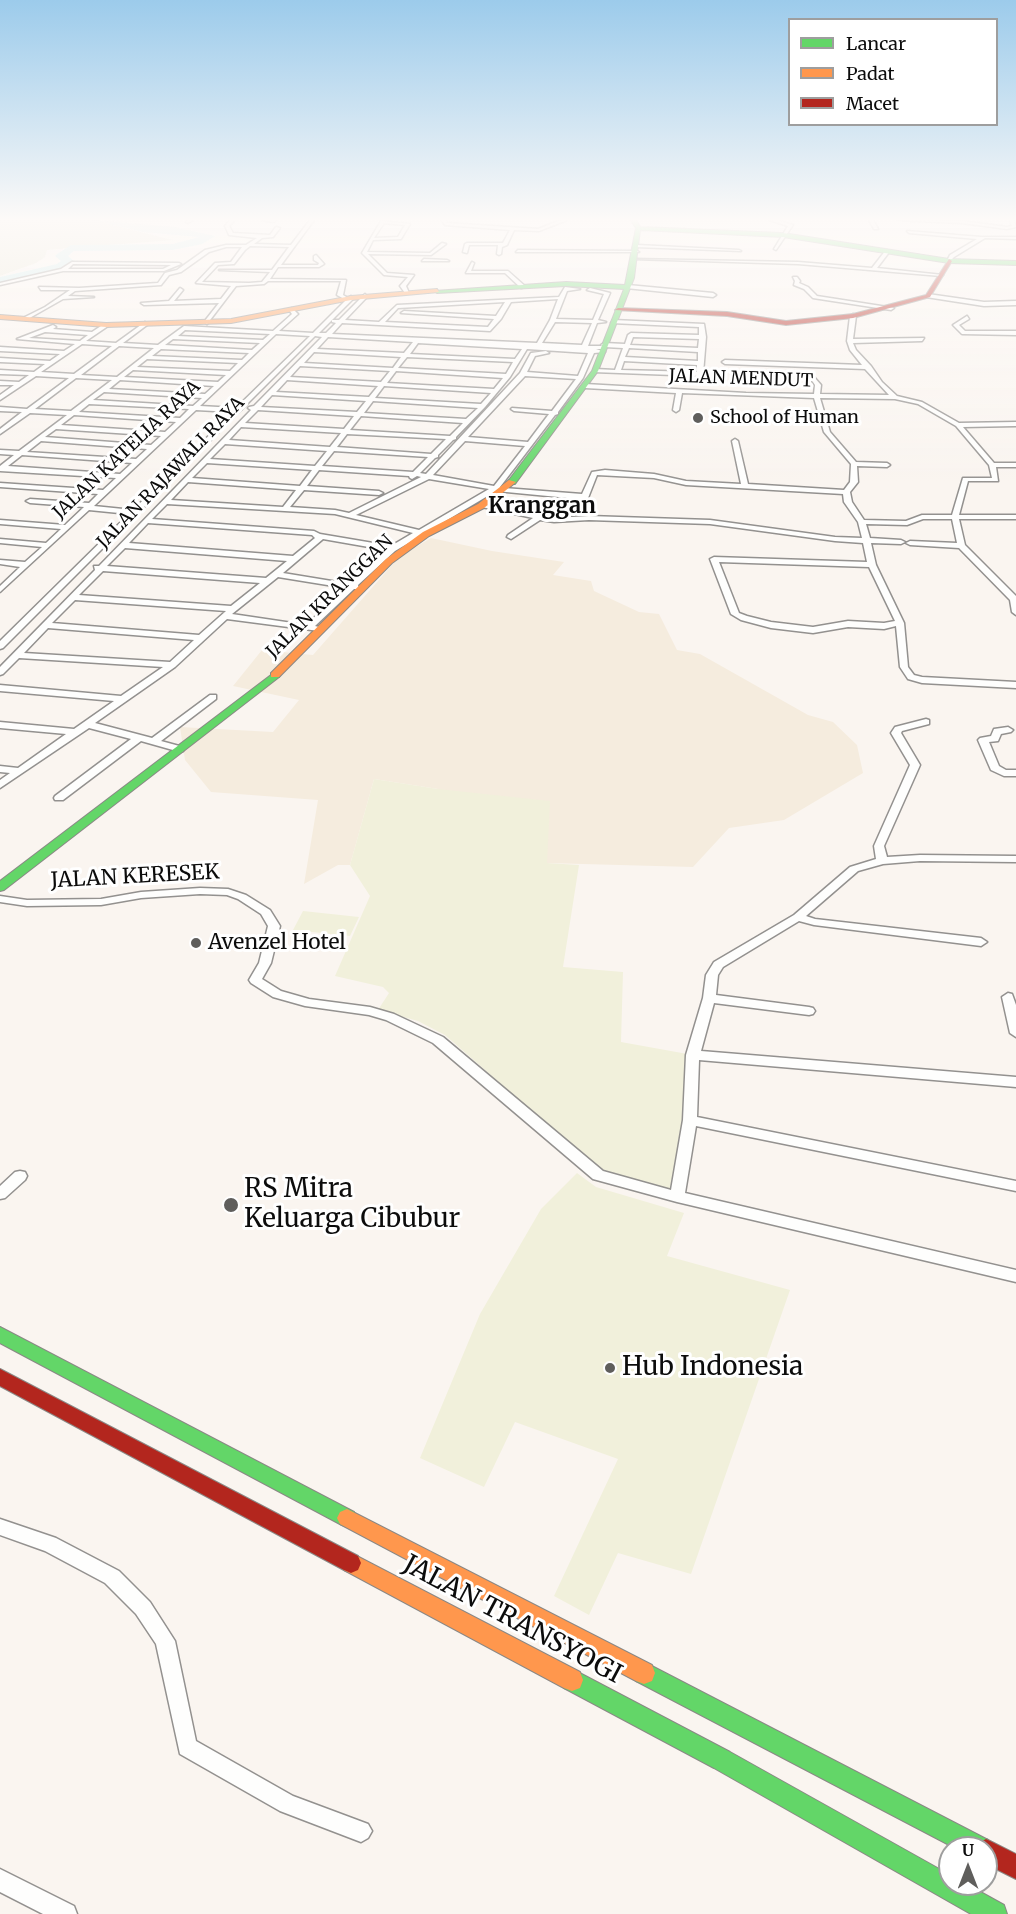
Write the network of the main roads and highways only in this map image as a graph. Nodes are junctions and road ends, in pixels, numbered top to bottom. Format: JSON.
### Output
{"nodes":[{"id":1,"x":295,"y":309,"type":"edge"},
{"id":2,"x":618,"y":309,"type":"edge"},
{"id":3,"x":884,"y":309,"type":"edge"},
{"id":4,"x":0,"y":317,"type":"edge"},
{"id":5,"x":614,"y":318,"type":"junction"},
{"id":6,"x":0,"y":887,"type":"edge"},
{"id":7,"x":0,"y":1334,"type":"edge"},
{"id":8,"x":0,"y":1377,"type":"edge"},
{"id":9,"x":957,"y":1836,"type":"edge"},
{"id":10,"x":998,"y":1857,"type":"edge"},
{"id":11,"x":1016,"y":1867,"type":"edge"},
{"id":12,"x":995,"y":1914,"type":"edge"}],
"edges":[{"from":1,"to":4,"type":"main road"},
{"from":2,"to":5,"type":"main road","name":"JALAN KRANGGAN"},
{"from":3,"to":5,"type":"main road"},
{"from":5,"to":6,"type":"main road","name":"JALAN KRANGGAN"},
{"from":7,"to":9,"type":"main road","name":"JALAN TRANSYOGI"},
{"from":8,"to":12,"type":"main road","name":"JALAN TRANSYOGI"},
{"from":10,"to":11,"type":"main road"}]}
